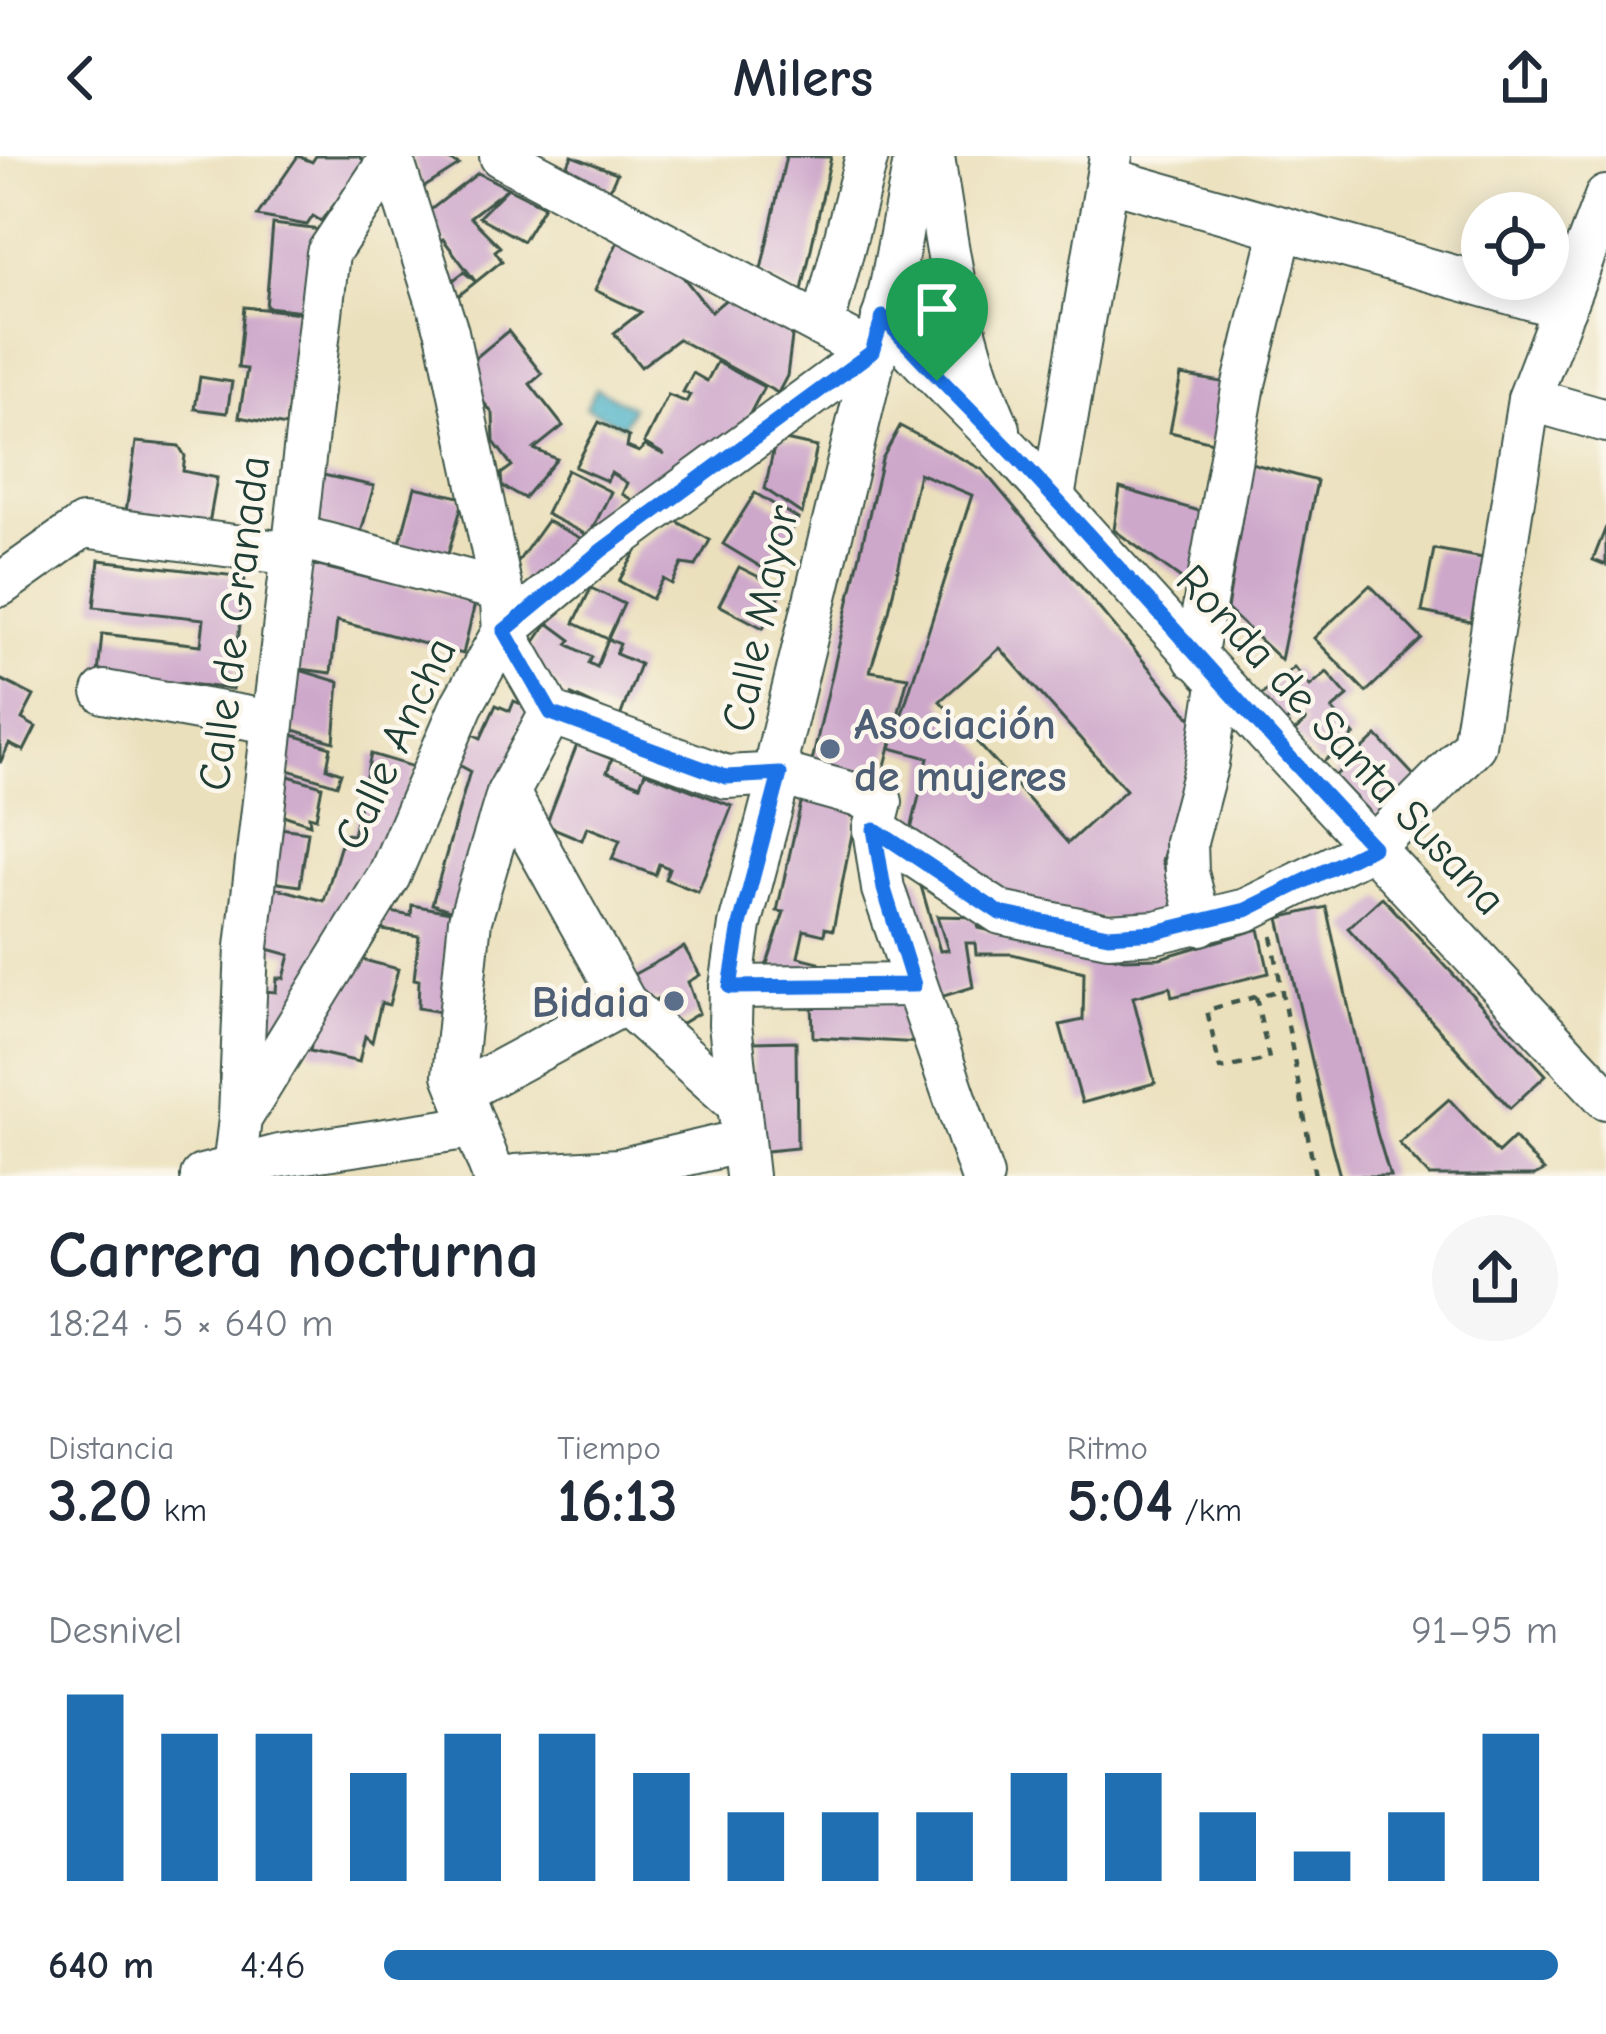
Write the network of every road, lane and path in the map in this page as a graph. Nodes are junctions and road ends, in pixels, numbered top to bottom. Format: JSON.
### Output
{"nodes":[{"id":1,"x":501,"y":156,"type":"edge"},
{"id":2,"x":867,"y":156,"type":"edge"},
{"id":3,"x":916,"y":156,"type":"edge"},
{"id":4,"x":933,"y":156,"type":"edge"},
{"id":5,"x":391,"y":157,"type":"edge"},
{"id":6,"x":1109,"y":168,"type":"edge"},
{"id":7,"x":1602,"y":216,"type":"edge"},
{"id":8,"x":1282,"y":228,"type":"junction"},
{"id":9,"x":894,"y":272,"type":"junction"},
{"id":10,"x":1564,"y":308,"type":"junction"},
{"id":11,"x":824,"y":325,"type":"junction"},
{"id":12,"x":873,"y":352,"type":"junction"},
{"id":13,"x":973,"y":368,"type":"junction"},
{"id":14,"x":1529,"y":399,"type":"junction"},
{"id":15,"x":974,"y":416,"type":"junction"},
{"id":16,"x":1606,"y":421,"type":"edge"},
{"id":17,"x":1006,"y":446,"type":"junction"},
{"id":18,"x":1053,"y":498,"type":"junction"},
{"id":19,"x":294,"y":545,"type":"junction"},
{"id":20,"x":0,"y":585,"type":"edge"},
{"id":21,"x":503,"y":610,"type":"junction"},
{"id":22,"x":1207,"y":672,"type":"junction"},
{"id":23,"x":104,"y":692,"type":"dead end"},
{"id":24,"x":551,"y":713,"type":"junction"},
{"id":25,"x":271,"y":722,"type":"junction"},
{"id":26,"x":780,"y":774,"type":"junction"},
{"id":27,"x":508,"y":793,"type":"junction"},
{"id":28,"x":878,"y":815,"type":"junction"},
{"id":29,"x":1373,"y":847,"type":"junction"},
{"id":30,"x":1266,"y":901,"type":"junction"},
{"id":31,"x":1200,"y":924,"type":"junction"},
{"id":32,"x":914,"y":985,"type":"junction"},
{"id":33,"x":730,"y":987,"type":"junction"},
{"id":34,"x":1281,"y":989,"type":"junction"},
{"id":35,"x":1256,"y":997,"type":"junction"},
{"id":36,"x":625,"y":1003,"type":"junction"},
{"id":37,"x":1606,"y":1098,"type":"edge"},
{"id":38,"x":468,"y":1109,"type":"junction"},
{"id":39,"x":240,"y":1119,"type":"junction"},
{"id":40,"x":743,"y":1140,"type":"edge"},
{"id":41,"x":223,"y":1173,"type":"edge"},
{"id":42,"x":494,"y":1176,"type":"edge"},
{"id":43,"x":515,"y":1176,"type":"edge"},
{"id":44,"x":982,"y":1176,"type":"edge"},
{"id":45,"x":1316,"y":1176,"type":"edge"}],
"edges":[{"from":1,"to":11,"type":"street"},
{"from":2,"to":11,"type":"street"},
{"from":3,"to":9,"type":"street","name":"Calle Mayor"},
{"from":4,"to":13,"type":"street","name":"Ronda de Santa Susana"},
{"from":5,"to":19,"type":"street","name":"Calle de Granada"},
{"from":5,"to":21,"type":"street"},
{"from":6,"to":8,"type":"street"},
{"from":6,"to":18,"type":"street"},
{"from":7,"to":10,"type":"street"},
{"from":8,"to":10,"type":"street"},
{"from":8,"to":22,"type":"street"},
{"from":9,"to":12,"type":"street","name":"Calle Mayor"},
{"from":9,"to":13,"type":"street","name":"Ronda de Santa Susana"},
{"from":10,"to":14,"type":"street"},
{"from":11,"to":12,"type":"street"},
{"from":12,"to":15,"type":"street","name":"Ronda de Santa Susana"},
{"from":12,"to":15,"type":"street","name":"Ronda de Santa Susana"},
{"from":12,"to":21,"type":"street","name":"Calle Ancha"},
{"from":12,"to":26,"type":"street","name":"Calle Mayor"},
{"from":13,"to":17,"type":"street","name":"Ronda de Santa Susana"},
{"from":14,"to":16,"type":"street"},
{"from":14,"to":29,"type":"street"},
{"from":15,"to":17,"type":"street","name":"Ronda de Santa Susana"},
{"from":17,"to":18,"type":"street","name":"Ronda de Santa Susana"},
{"from":18,"to":22,"type":"street","name":"Ronda de Santa Susana"},
{"from":19,"to":20,"type":"street"},
{"from":19,"to":21,"type":"street"},
{"from":19,"to":25,"type":"street","name":"Calle de Granada"},
{"from":21,"to":24,"type":"street"},
{"from":21,"to":39,"type":"street","name":"Calle Ancha"},
{"from":22,"to":29,"type":"street","name":"Ronda de Santa Susana"},
{"from":22,"to":31,"type":"street"},
{"from":23,"to":25,"type":"street"},
{"from":24,"to":26,"type":"street"},
{"from":24,"to":27,"type":"street"},
{"from":25,"to":39,"type":"street","name":"Calle de Granada"},
{"from":26,"to":28,"type":"street"},
{"from":26,"to":33,"type":"street","name":"Calle Mayor"},
{"from":27,"to":36,"type":"street"},
{"from":27,"to":38,"type":"street"},
{"from":28,"to":31,"type":"street"},
{"from":28,"to":32,"type":"street"},
{"from":29,"to":30,"type":"street"},
{"from":29,"to":37,"type":"street","name":"Ronda de Santa Susana"},
{"from":30,"to":31,"type":"street"},
{"from":30,"to":34,"type":"path"},
{"from":32,"to":33,"type":"street"},
{"from":32,"to":44,"type":"street"},
{"from":33,"to":40,"type":"street","name":"Calle Mayor"},
{"from":34,"to":35,"type":"path"},
{"from":34,"to":45,"type":"path"},
{"from":35,"to":35,"type":"path"},
{"from":36,"to":38,"type":"street"},
{"from":36,"to":40,"type":"street"},
{"from":38,"to":41,"type":"street"},
{"from":38,"to":42,"type":"street"},
{"from":39,"to":41,"type":"street","name":"Calle Ancha"},
{"from":40,"to":43,"type":"street"}]}
